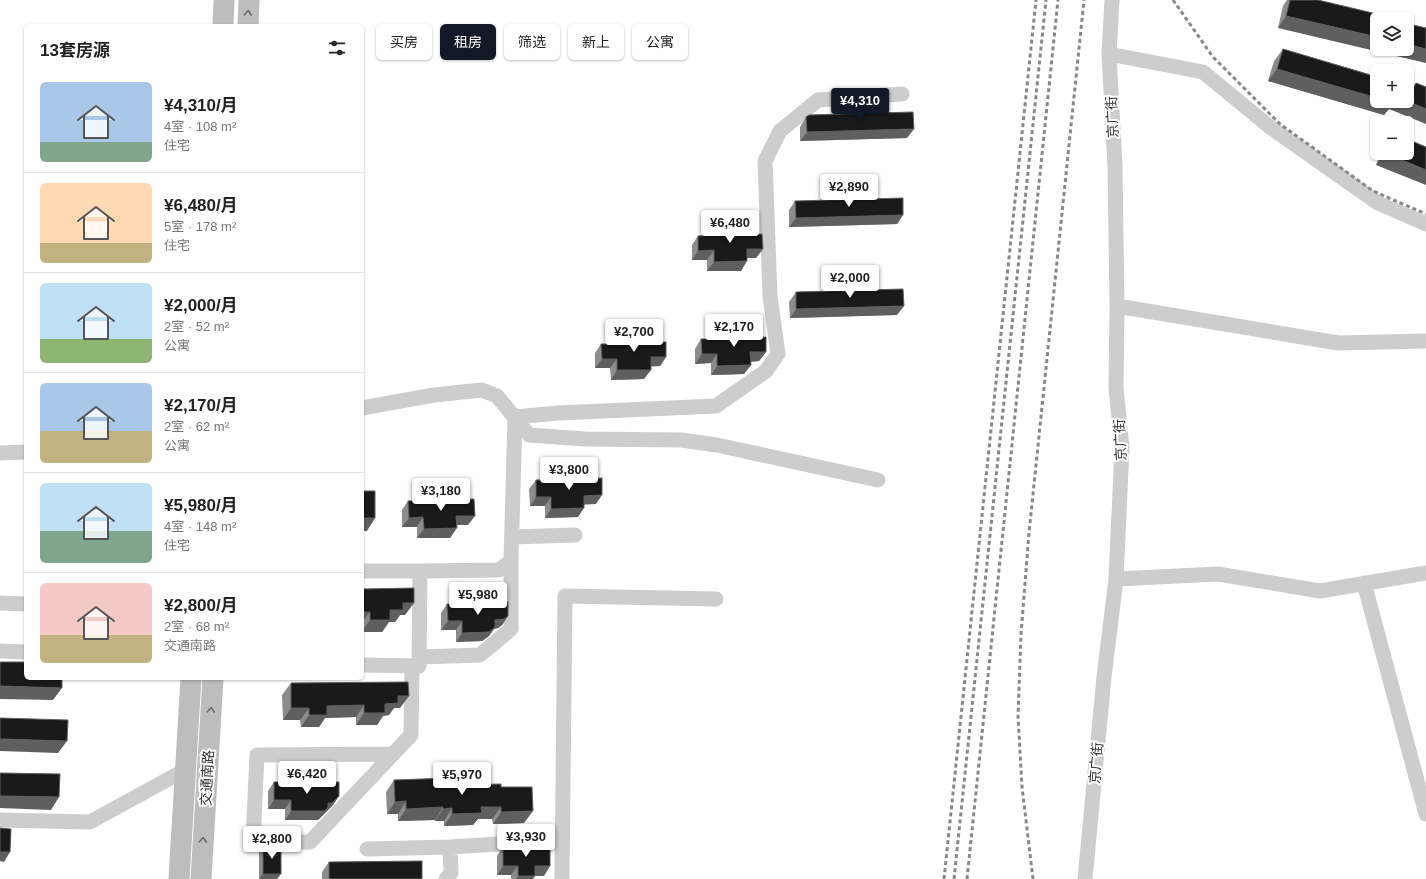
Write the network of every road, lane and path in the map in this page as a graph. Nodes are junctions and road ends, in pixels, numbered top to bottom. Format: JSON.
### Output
{"nodes":[{"id":1,"x":224,"y":0,"type":"edge"},
{"id":2,"x":249,"y":0,"type":"edge"},
{"id":3,"x":1112,"y":0,"type":"edge"},
{"id":4,"x":223,"y":24,"type":"edge"},
{"id":5,"x":248,"y":24,"type":"edge"},
{"id":6,"x":1109,"y":54,"type":"junction"},
{"id":7,"x":902,"y":94,"type":"dead end"},
{"id":8,"x":1426,"y":224,"type":"edge"},
{"id":9,"x":1118,"y":306,"type":"junction"},
{"id":10,"x":1426,"y":341,"type":"edge"},
{"id":11,"x":364,"y":408,"type":"edge"},
{"id":12,"x":515,"y":417,"type":"junction"},
{"id":13,"x":24,"y":452,"type":"edge"},
{"id":14,"x":0,"y":453,"type":"edge"},
{"id":15,"x":878,"y":480,"type":"dead end"},
{"id":16,"x":575,"y":535,"type":"dead end"},
{"id":17,"x":512,"y":537,"type":"junction"},
{"id":18,"x":511,"y":561,"type":"junction"},
{"id":19,"x":364,"y":571,"type":"edge"},
{"id":20,"x":420,"y":572,"type":"junction"},
{"id":21,"x":1426,"y":573,"type":"edge"},
{"id":22,"x":1116,"y":579,"type":"junction"},
{"id":23,"x":1364,"y":583,"type":"junction"},
{"id":24,"x":716,"y":599,"type":"dead end"},
{"id":25,"x":0,"y":603,"type":"edge"},
{"id":26,"x":24,"y":604,"type":"edge"},
{"id":27,"x":0,"y":651,"type":"edge"},
{"id":28,"x":24,"y":652,"type":"edge"},
{"id":29,"x":415,"y":661,"type":"junction"},
{"id":30,"x":364,"y":666,"type":"edge"},
{"id":31,"x":191,"y":680,"type":"edge"},
{"id":32,"x":213,"y":680,"type":"edge"},
{"id":33,"x":393,"y":754,"type":"junction"},
{"id":34,"x":185,"y":770,"type":"junction"},
{"id":35,"x":1426,"y":814,"type":"edge"},
{"id":36,"x":0,"y":820,"type":"edge"},
{"id":37,"x":530,"y":842,"type":"dead end"},
{"id":38,"x":450,"y":847,"type":"junction"},
{"id":39,"x":367,"y":849,"type":"dead end"},
{"id":40,"x":179,"y":879,"type":"edge"},
{"id":41,"x":201,"y":879,"type":"edge"},
{"id":42,"x":446,"y":879,"type":"edge"},
{"id":43,"x":562,"y":879,"type":"edge"},
{"id":44,"x":1085,"y":879,"type":"edge"}],
"edges":[{"from":1,"to":4,"type":"main road"},
{"from":5,"to":2,"type":"main road","one_way":true},
{"from":3,"to":6,"type":"street","name":"京广街"},
{"from":6,"to":8,"type":"street"},
{"from":6,"to":9,"type":"street","name":"京广街"},
{"from":7,"to":12,"type":"street"},
{"from":9,"to":10,"type":"street"},
{"from":9,"to":22,"type":"street","name":"京广街"},
{"from":11,"to":12,"type":"street"},
{"from":12,"to":15,"type":"street"},
{"from":12,"to":17,"type":"street"},
{"from":13,"to":14,"type":"street"},
{"from":16,"to":17,"type":"street"},
{"from":17,"to":18,"type":"street"},
{"from":18,"to":20,"type":"street"},
{"from":18,"to":29,"type":"street"},
{"from":19,"to":20,"type":"street"},
{"from":20,"to":29,"type":"street"},
{"from":21,"to":23,"type":"street"},
{"from":22,"to":23,"type":"street"},
{"from":22,"to":44,"type":"street","name":"京广街"},
{"from":23,"to":35,"type":"street"},
{"from":24,"to":43,"type":"street"},
{"from":25,"to":26,"type":"street"},
{"from":27,"to":28,"type":"street"},
{"from":29,"to":30,"type":"street"},
{"from":29,"to":33,"type":"street"},
{"from":31,"to":34,"type":"main road","name":"交通南路"},
{"from":41,"to":32,"type":"main road","name":"交通南路","one_way":true},
{"from":33,"to":33,"type":"street"},
{"from":34,"to":36,"type":"street"},
{"from":34,"to":40,"type":"main road","name":"交通南路"},
{"from":37,"to":38,"type":"street"},
{"from":38,"to":39,"type":"street"},
{"from":38,"to":42,"type":"street"}]}
